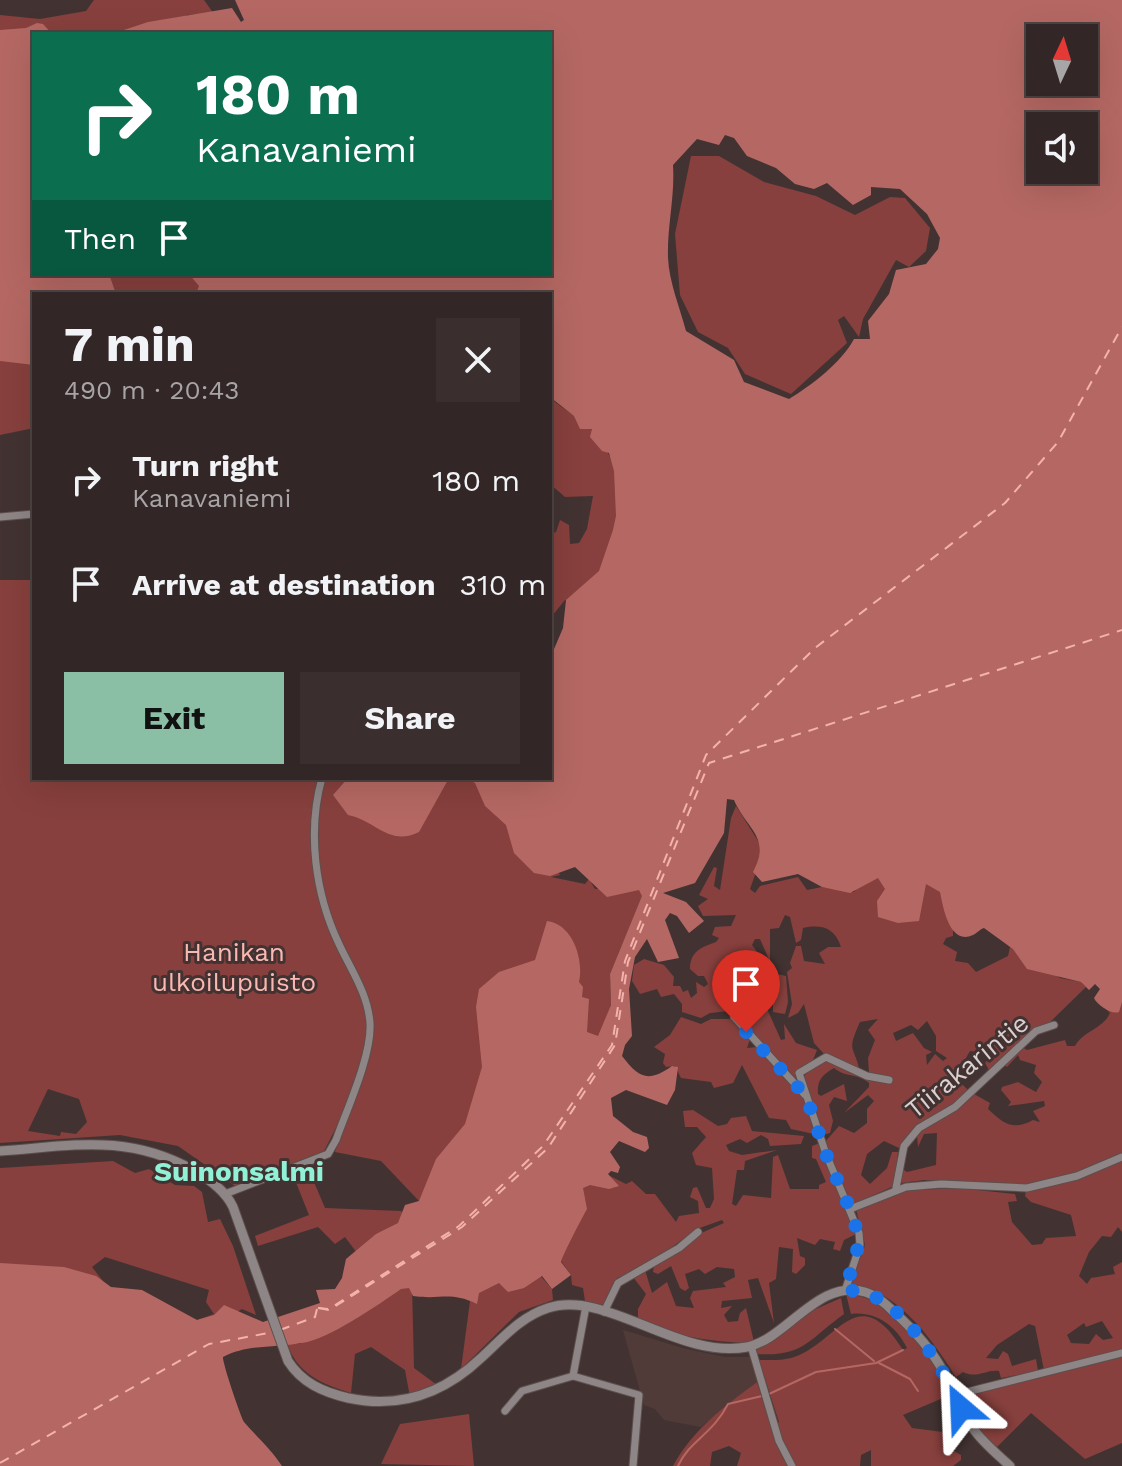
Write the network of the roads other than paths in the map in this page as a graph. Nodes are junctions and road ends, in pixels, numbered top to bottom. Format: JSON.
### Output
{"nodes":[{"id":1,"x":32,"y":514,"type":"edge"},
{"id":2,"x":0,"y":517,"type":"edge"},
{"id":3,"x":322,"y":780,"type":"edge"},
{"id":4,"x":734,"y":1017,"type":"dead end"},
{"id":5,"x":1054,"y":1025,"type":"dead end"},
{"id":6,"x":889,"y":1080,"type":"dead end"},
{"id":7,"x":806,"y":1096,"type":"junction"},
{"id":8,"x":0,"y":1151,"type":"edge"},
{"id":9,"x":1122,"y":1157,"type":"edge"},
{"id":10,"x":896,"y":1188,"type":"junction"},
{"id":11,"x":225,"y":1194,"type":"junction"},
{"id":12,"x":850,"y":1209,"type":"junction"},
{"id":13,"x":698,"y":1232,"type":"dead end"},
{"id":14,"x":845,"y":1291,"type":"junction"},
{"id":15,"x":586,"y":1306,"type":"junction"},
{"id":16,"x":604,"y":1312,"type":"junction"},
{"id":17,"x":751,"y":1346,"type":"junction"},
{"id":18,"x":1122,"y":1353,"type":"edge"},
{"id":19,"x":573,"y":1376,"type":"junction"},
{"id":20,"x":955,"y":1395,"type":"junction"},
{"id":21,"x":505,"y":1411,"type":"dead end"},
{"id":22,"x":633,"y":1466,"type":"edge"},
{"id":23,"x":792,"y":1466,"type":"edge"},
{"id":24,"x":1010,"y":1466,"type":"edge"}],
"edges":[{"from":1,"to":2,"type":"street"},
{"from":3,"to":11,"type":"street"},
{"from":4,"to":7,"type":"street"},
{"from":5,"to":10,"type":"street","name":"Tiirakarintie"},
{"from":6,"to":7,"type":"street"},
{"from":7,"to":12,"type":"street"},
{"from":8,"to":11,"type":"street"},
{"from":9,"to":10,"type":"street"},
{"from":10,"to":12,"type":"street"},
{"from":11,"to":15,"type":"street"},
{"from":12,"to":14,"type":"street"},
{"from":13,"to":16,"type":"street"},
{"from":14,"to":17,"type":"street"},
{"from":14,"to":20,"type":"street"},
{"from":15,"to":16,"type":"street"},
{"from":15,"to":19,"type":"street"},
{"from":16,"to":17,"type":"street"},
{"from":17,"to":23,"type":"street"},
{"from":18,"to":20,"type":"street"},
{"from":19,"to":21,"type":"street"},
{"from":19,"to":22,"type":"street"},
{"from":20,"to":24,"type":"street"}]}
